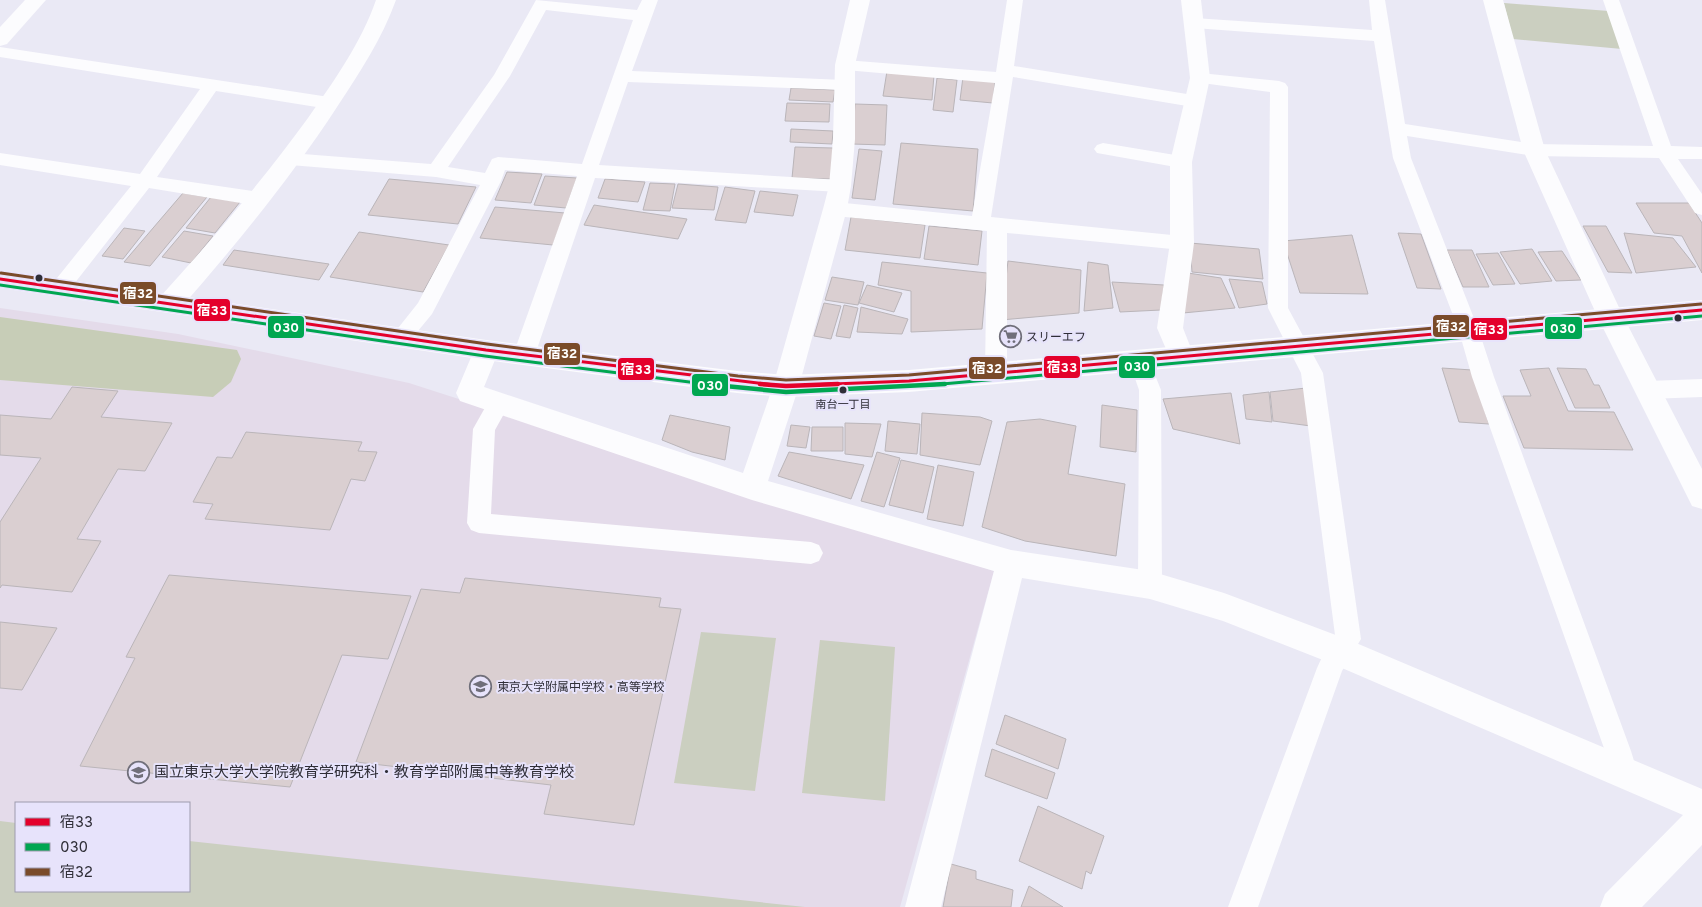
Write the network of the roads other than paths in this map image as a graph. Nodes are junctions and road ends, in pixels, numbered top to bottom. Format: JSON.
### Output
{"nodes":[{"id":1,"x":36,"y":0,"type":"edge"},
{"id":2,"x":386,"y":0,"type":"edge"},
{"id":3,"x":860,"y":0,"type":"edge"},
{"id":4,"x":1015,"y":0,"type":"edge"},
{"id":5,"x":1191,"y":0,"type":"edge"},
{"id":6,"x":1377,"y":0,"type":"edge"},
{"id":7,"x":1493,"y":0,"type":"edge"},
{"id":8,"x":1611,"y":0,"type":"edge"},
{"id":9,"x":542,"y":3,"type":"edge"},
{"id":10,"x":646,"y":8,"type":"edge"},
{"id":11,"x":1194,"y":23,"type":"junction"},
{"id":12,"x":1381,"y":36,"type":"junction"},
{"id":13,"x":0,"y":40,"type":"edge"},
{"id":14,"x":0,"y":52,"type":"edge"},
{"id":15,"x":1004,"y":74,"type":"junction"},
{"id":16,"x":845,"y":75,"type":"junction"},
{"id":17,"x":621,"y":76,"type":"junction"},
{"id":18,"x":1200,"y":78,"type":"junction"},
{"id":19,"x":211,"y":86,"type":"junction"},
{"id":20,"x":1193,"y":101,"type":"junction"},
{"id":21,"x":329,"y":103,"type":"junction"},
{"id":22,"x":1397,"y":129,"type":"junction"},
{"id":23,"x":1103,"y":149,"type":"dead end"},
{"id":24,"x":1534,"y":150,"type":"junction"},
{"id":25,"x":1702,"y":153,"type":"edge"},
{"id":26,"x":1665,"y":154,"type":"junction"},
{"id":27,"x":290,"y":158,"type":"junction"},
{"id":28,"x":0,"y":159,"type":"edge"},
{"id":29,"x":1181,"y":162,"type":"junction"},
{"id":30,"x":436,"y":171,"type":"junction"},
{"id":31,"x":588,"y":171,"type":"junction"},
{"id":32,"x":492,"y":181,"type":"junction"},
{"id":33,"x":144,"y":182,"type":"junction"},
{"id":34,"x":840,"y":186,"type":"junction"},
{"id":35,"x":259,"y":199,"type":"junction"},
{"id":36,"x":1702,"y":208,"type":"edge"},
{"id":37,"x":835,"y":209,"type":"junction"},
{"id":38,"x":988,"y":224,"type":"junction"},
{"id":39,"x":1182,"y":243,"type":"junction"},
{"id":40,"x":0,"y":279,"type":"edge"},
{"id":41,"x":60,"y":288,"type":"junction"},
{"id":42,"x":168,"y":304,"type":"junction"},
{"id":43,"x":1702,"y":310,"type":"edge"},
{"id":44,"x":1611,"y":318,"type":"junction"},
{"id":45,"x":1469,"y":331,"type":"junction"},
{"id":46,"x":401,"y":337,"type":"junction"},
{"id":47,"x":1297,"y":345,"type":"junction"},
{"id":48,"x":486,"y":350,"type":"junction"},
{"id":49,"x":524,"y":355,"type":"junction"},
{"id":50,"x":1181,"y":356,"type":"junction"},
{"id":51,"x":1140,"y":361,"type":"junction"},
{"id":52,"x":996,"y":373,"type":"junction"},
{"id":53,"x":786,"y":386,"type":"junction"},
{"id":54,"x":1702,"y":388,"type":"edge"},
{"id":55,"x":1648,"y":390,"type":"junction"},
{"id":56,"x":499,"y":403,"type":"junction"},
{"id":57,"x":752,"y":488,"type":"junction"},
{"id":58,"x":1702,"y":497,"type":"edge"},
{"id":59,"x":811,"y":553,"type":"dead end"},
{"id":60,"x":1011,"y":563,"type":"junction"},
{"id":61,"x":1150,"y":585,"type":"junction"},
{"id":62,"x":1338,"y":651,"type":"junction"},
{"id":63,"x":1624,"y":774,"type":"junction"},
{"id":64,"x":1702,"y":806,"type":"edge"},
{"id":65,"x":1702,"y":818,"type":"edge"},
{"id":66,"x":923,"y":907,"type":"edge"},
{"id":67,"x":1243,"y":907,"type":"edge"},
{"id":68,"x":1618,"y":907,"type":"edge"}],
"edges":[{"from":1,"to":13,"type":"street"},
{"from":2,"to":21,"type":"street"},
{"from":3,"to":16,"type":"street"},
{"from":4,"to":15,"type":"lane"},
{"from":5,"to":11,"type":"street"},
{"from":6,"to":12,"type":"lane"},
{"from":7,"to":24,"type":"street"},
{"from":8,"to":26,"type":"lane"},
{"from":9,"to":10,"type":"lane"},
{"from":9,"to":30,"type":"lane"},
{"from":10,"to":17,"type":"lane"},
{"from":11,"to":12,"type":"lane"},
{"from":11,"to":18,"type":"street"},
{"from":12,"to":22,"type":"lane"},
{"from":14,"to":19,"type":"lane"},
{"from":15,"to":16,"type":"lane"},
{"from":15,"to":20,"type":"lane"},
{"from":15,"to":38,"type":"lane"},
{"from":16,"to":17,"type":"lane"},
{"from":16,"to":34,"type":"street"},
{"from":17,"to":31,"type":"lane"},
{"from":18,"to":20,"type":"street"},
{"from":18,"to":47,"type":"lane"},
{"from":19,"to":21,"type":"lane"},
{"from":19,"to":33,"type":"lane"},
{"from":20,"to":29,"type":"street"},
{"from":21,"to":27,"type":"street"},
{"from":22,"to":24,"type":"lane"},
{"from":22,"to":45,"type":"lane"},
{"from":23,"to":29,"type":"lane"},
{"from":24,"to":26,"type":"lane"},
{"from":24,"to":44,"type":"street"},
{"from":25,"to":26,"type":"lane"},
{"from":26,"to":36,"type":"lane"},
{"from":27,"to":30,"type":"lane"},
{"from":27,"to":35,"type":"street"},
{"from":28,"to":33,"type":"lane"},
{"from":29,"to":39,"type":"street"},
{"from":30,"to":32,"type":"lane"},
{"from":31,"to":32,"type":"lane"},
{"from":31,"to":34,"type":"lane"},
{"from":31,"to":49,"type":"lane"},
{"from":32,"to":46,"type":"lane"},
{"from":33,"to":35,"type":"lane"},
{"from":33,"to":41,"type":"lane"},
{"from":34,"to":37,"type":"street"},
{"from":35,"to":42,"type":"street"},
{"from":37,"to":38,"type":"lane"},
{"from":37,"to":53,"type":"street"},
{"from":38,"to":39,"type":"lane"},
{"from":38,"to":52,"type":"lane"},
{"from":39,"to":50,"type":"street"},
{"from":40,"to":41,"type":"street"},
{"from":41,"to":42,"type":"street"},
{"from":42,"to":46,"type":"street"},
{"from":43,"to":44,"type":"street"},
{"from":44,"to":45,"type":"street"},
{"from":44,"to":55,"type":"street"},
{"from":45,"to":47,"type":"street"},
{"from":45,"to":63,"type":"lane"},
{"from":46,"to":48,"type":"street"},
{"from":47,"to":50,"type":"street"},
{"from":47,"to":62,"type":"lane"},
{"from":48,"to":49,"type":"street"},
{"from":48,"to":56,"type":"street"},
{"from":49,"to":53,"type":"street"},
{"from":50,"to":51,"type":"street"},
{"from":51,"to":52,"type":"street"},
{"from":51,"to":61,"type":"lane"},
{"from":52,"to":53,"type":"street"},
{"from":53,"to":57,"type":"street"},
{"from":54,"to":55,"type":"lane"},
{"from":55,"to":58,"type":"street"},
{"from":56,"to":57,"type":"street"},
{"from":56,"to":59,"type":"lane"},
{"from":57,"to":60,"type":"street"},
{"from":60,"to":61,"type":"street"},
{"from":60,"to":66,"type":"street"},
{"from":61,"to":62,"type":"street"},
{"from":62,"to":63,"type":"street"},
{"from":62,"to":67,"type":"lane"},
{"from":63,"to":64,"type":"street"},
{"from":65,"to":68,"type":"street"}]}
